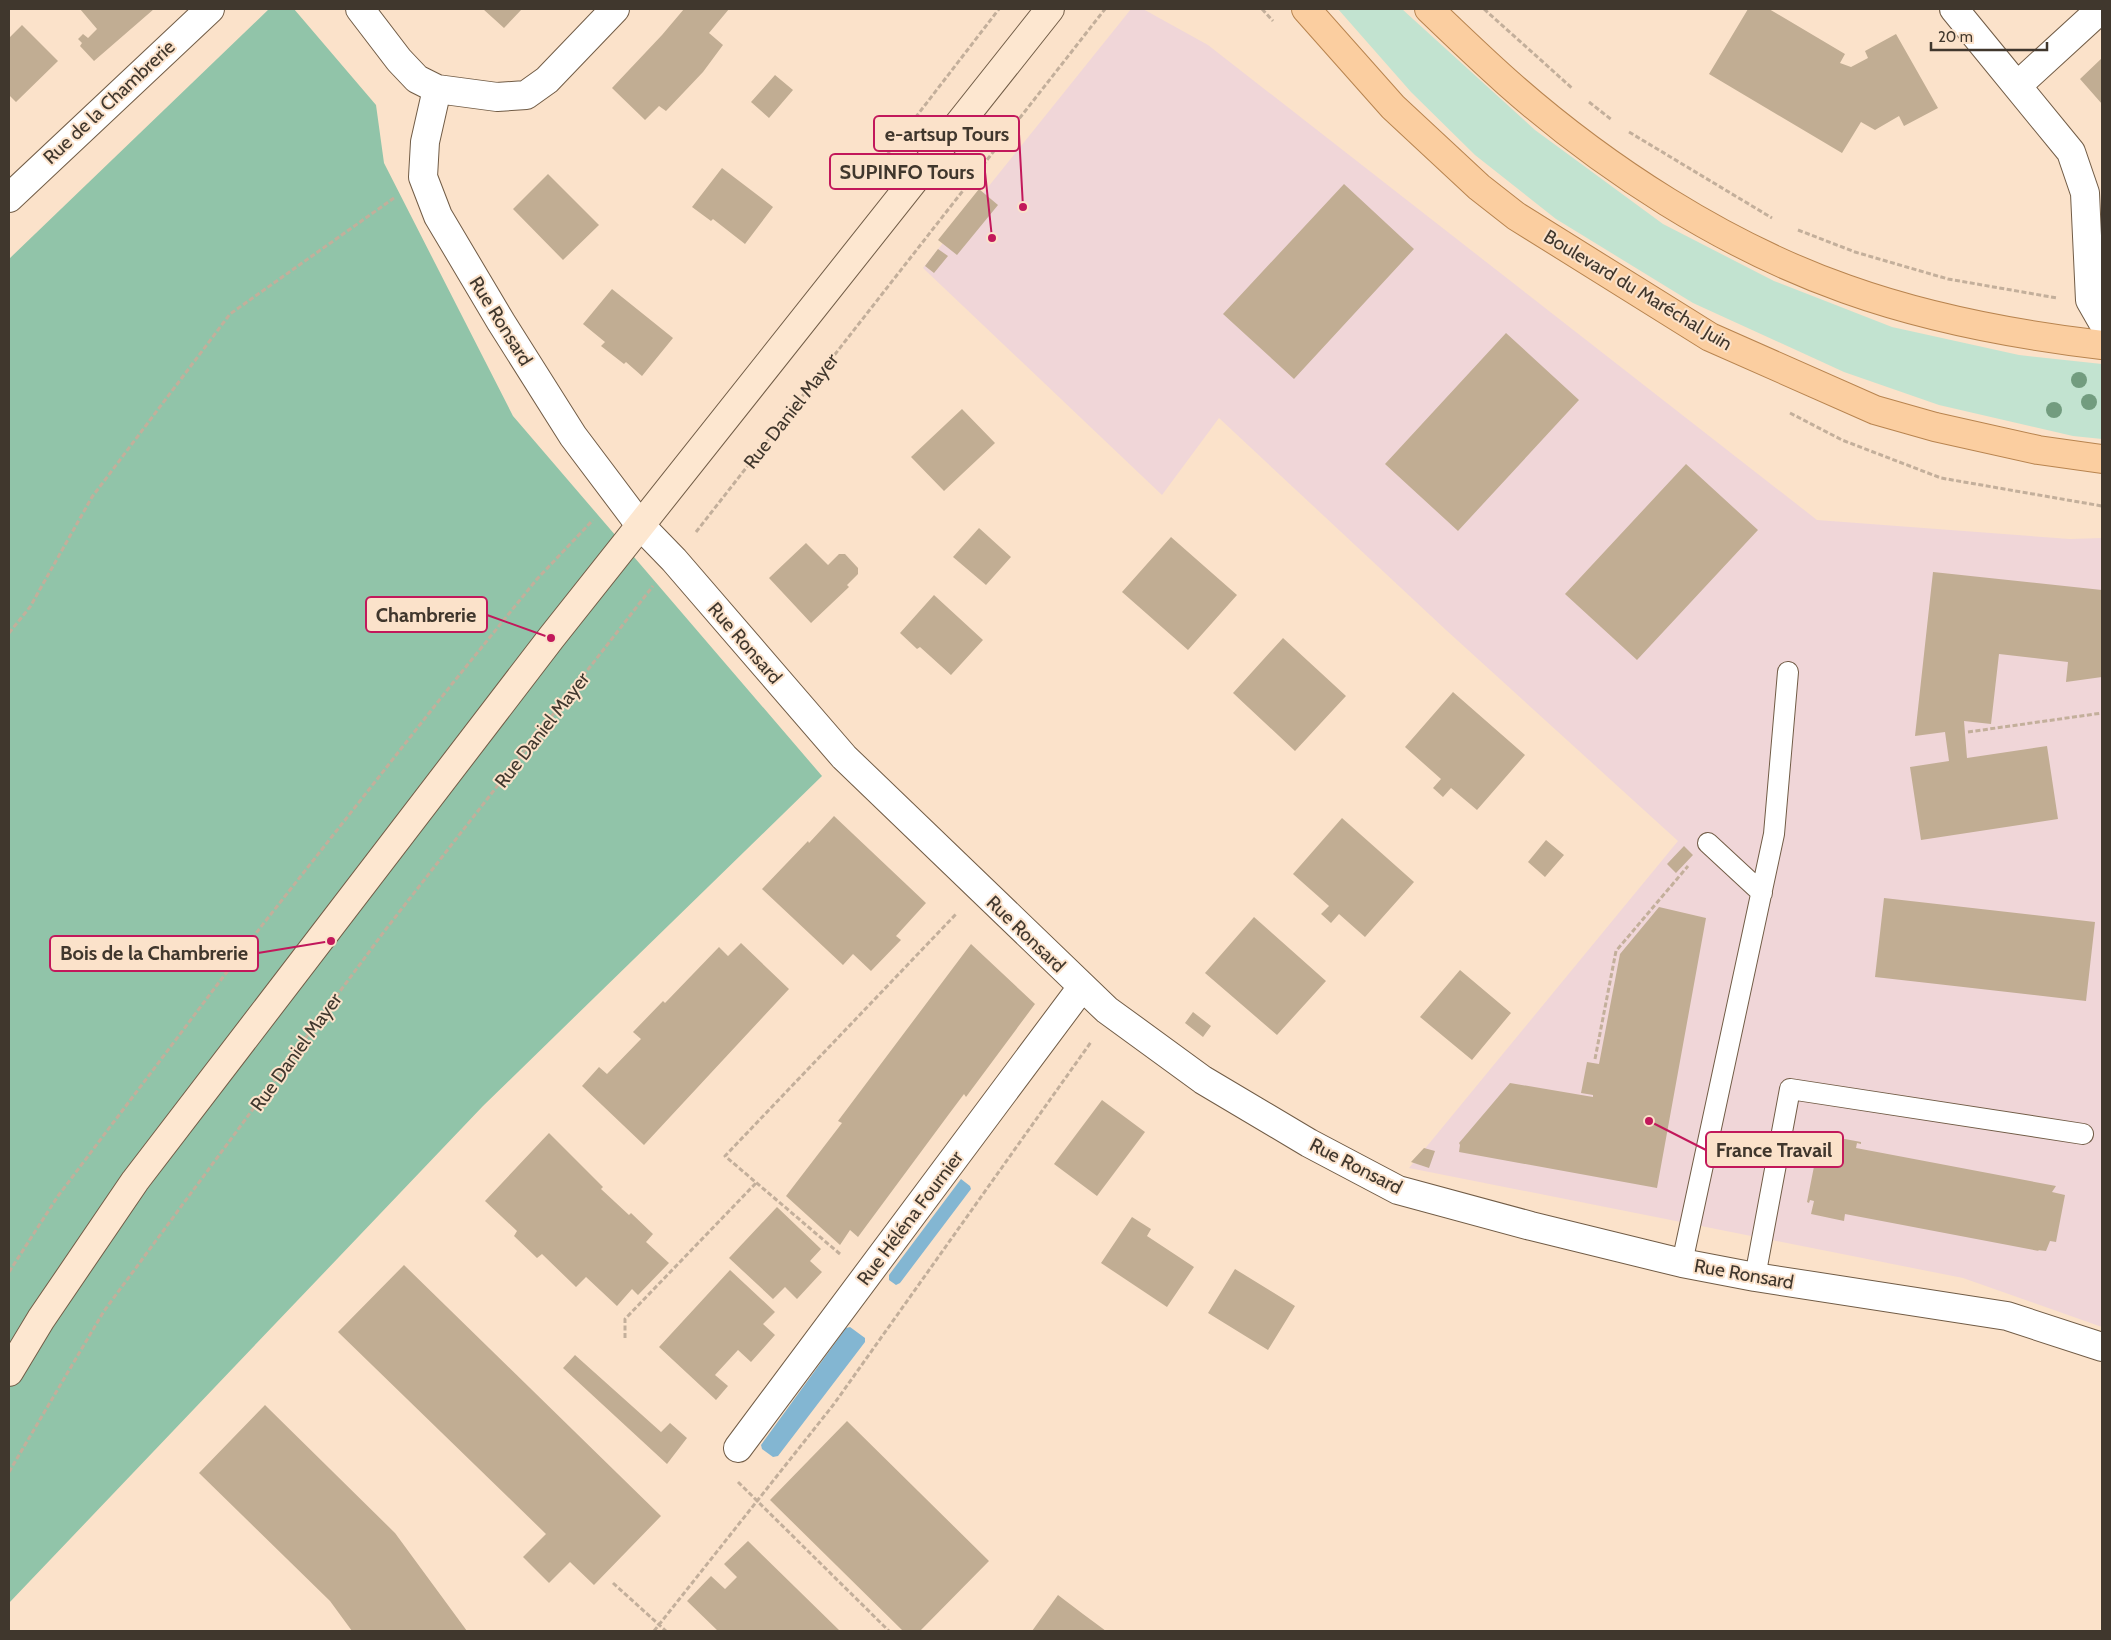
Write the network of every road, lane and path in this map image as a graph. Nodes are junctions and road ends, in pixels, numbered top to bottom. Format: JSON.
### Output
{"nodes":[{"id":1,"x":210,"y":9,"type":"edge"},
{"id":2,"x":360,"y":9,"type":"edge"},
{"id":3,"x":615,"y":9,"type":"edge"},
{"id":4,"x":999,"y":9,"type":"edge"},
{"id":5,"x":1050,"y":9,"type":"edge"},
{"id":6,"x":1105,"y":9,"type":"edge"},
{"id":7,"x":1306,"y":9,"type":"edge"},
{"id":8,"x":1429,"y":9,"type":"edge"},
{"id":9,"x":1484,"y":9,"type":"edge"},
{"id":10,"x":1954,"y":9,"type":"edge"},
{"id":11,"x":2101,"y":9,"type":"edge"},
{"id":12,"x":2018,"y":85,"type":"junction"},
{"id":13,"x":437,"y":89,"type":"junction"},
{"id":14,"x":1580,"y":95,"type":"dead end"},
{"id":15,"x":1588,"y":101,"type":"dead end"},
{"id":16,"x":1617,"y":124,"type":"dead end"},
{"id":17,"x":1625,"y":129,"type":"dead end"},
{"id":18,"x":423,"y":177,"type":"junction"},
{"id":19,"x":859,"y":190,"type":"dead end"},
{"id":20,"x":9,"y":198,"type":"edge"},
{"id":21,"x":1776,"y":220,"type":"dead end"},
{"id":22,"x":1792,"y":228,"type":"dead end"},
{"id":23,"x":2064,"y":298,"type":"dead end"},
{"id":24,"x":2102,"y":321,"type":"edge"},
{"id":25,"x":2102,"y":345,"type":"edge"},
{"id":26,"x":2102,"y":459,"type":"edge"},
{"id":27,"x":618,"y":495,"type":"junction"},
{"id":28,"x":640,"y":525,"type":"junction"},
{"id":29,"x":674,"y":560,"type":"junction"},
{"id":30,"x":9,"y":633,"type":"edge"},
{"id":31,"x":1788,"y":672,"type":"dead end"},
{"id":32,"x":2102,"y":713,"type":"edge"},
{"id":33,"x":1968,"y":732,"type":"dead end"},
{"id":34,"x":1708,"y":843,"type":"joint"},
{"id":35,"x":979,"y":889,"type":"junction"},
{"id":36,"x":1762,"y":893,"type":"junction"},
{"id":37,"x":1082,"y":987,"type":"junction"},
{"id":38,"x":1107,"y":1010,"type":"junction"},
{"id":39,"x":1595,"y":1059,"type":"dead end"},
{"id":40,"x":2083,"y":1134,"type":"dead end"},
{"id":41,"x":756,"y":1183,"type":"junction"},
{"id":42,"x":1682,"y":1263,"type":"junction"},
{"id":43,"x":9,"y":1272,"type":"edge"},
{"id":44,"x":866,"y":1276,"type":"junction"},
{"id":45,"x":1755,"y":1277,"type":"junction"},
{"id":46,"x":625,"y":1338,"type":"dead end"},
{"id":47,"x":2102,"y":1347,"type":"edge"},
{"id":48,"x":9,"y":1372,"type":"edge"},
{"id":49,"x":738,"y":1448,"type":"dead end"},
{"id":50,"x":9,"y":1472,"type":"edge"},
{"id":51,"x":737,"y":1481,"type":"dead end"},
{"id":52,"x":757,"y":1501,"type":"junction"},
{"id":53,"x":613,"y":1583,"type":"dead end"},
{"id":54,"x":659,"y":1625,"type":"junction"},
{"id":55,"x":654,"y":1631,"type":"edge"},
{"id":56,"x":666,"y":1631,"type":"edge"},
{"id":57,"x":889,"y":1631,"type":"edge"}],
"edges":[{"from":1,"to":20,"type":"street","name":"Rue de la Chambrerie"},
{"from":2,"to":13,"type":"street"},
{"from":3,"to":13,"type":"street"},
{"from":4,"to":19,"type":"path"},
{"from":5,"to":28,"type":"main road"},
{"from":6,"to":29,"type":"path","name":"Rue Daniel Mayer"},
{"from":7,"to":26,"type":"main road","name":"Boulevard du Maréchal Juin"},
{"from":8,"to":25,"type":"main road"},
{"from":9,"to":14,"type":"path"},
{"from":10,"to":12,"type":"street"},
{"from":11,"to":12,"type":"street"},
{"from":12,"to":24,"type":"street"},
{"from":13,"to":18,"type":"street","name":"Rue Ronsard"},
{"from":15,"to":16,"type":"path"},
{"from":17,"to":21,"type":"path"},
{"from":18,"to":27,"type":"street","name":"Rue Ronsard"},
{"from":18,"to":30,"type":"path"},
{"from":22,"to":23,"type":"path"},
{"from":27,"to":28,"type":"street","name":"Rue Ronsard"},
{"from":27,"to":43,"type":"path"},
{"from":28,"to":29,"type":"street","name":"Rue Ronsard"},
{"from":28,"to":48,"type":"main road"},
{"from":29,"to":35,"type":"street","name":"Rue Ronsard"},
{"from":29,"to":50,"type":"path","name":"Rue Daniel Mayer"},
{"from":31,"to":36,"type":"lane"},
{"from":32,"to":33,"type":"path"},
{"from":34,"to":36,"type":"lane"},
{"from":34,"to":39,"type":"path"},
{"from":35,"to":37,"type":"street","name":"Rue Ronsard"},
{"from":35,"to":41,"type":"path"},
{"from":36,"to":42,"type":"lane"},
{"from":37,"to":38,"type":"street","name":"Rue Ronsard"},
{"from":37,"to":44,"type":"street","name":"Rue Héléna Fournier"},
{"from":38,"to":42,"type":"street","name":"Rue Ronsard"},
{"from":38,"to":52,"type":"path"},
{"from":40,"to":45,"type":"lane"},
{"from":41,"to":44,"type":"path"},
{"from":41,"to":46,"type":"path"},
{"from":42,"to":45,"type":"street","name":"Rue Ronsard"},
{"from":44,"to":49,"type":"street","name":"Rue Héléna Fournier"},
{"from":45,"to":47,"type":"street","name":"Rue Ronsard"},
{"from":51,"to":52,"type":"path"},
{"from":52,"to":54,"type":"path"},
{"from":52,"to":57,"type":"path"},
{"from":53,"to":54,"type":"path"},
{"from":54,"to":55,"type":"path"},
{"from":54,"to":56,"type":"path"}]}
